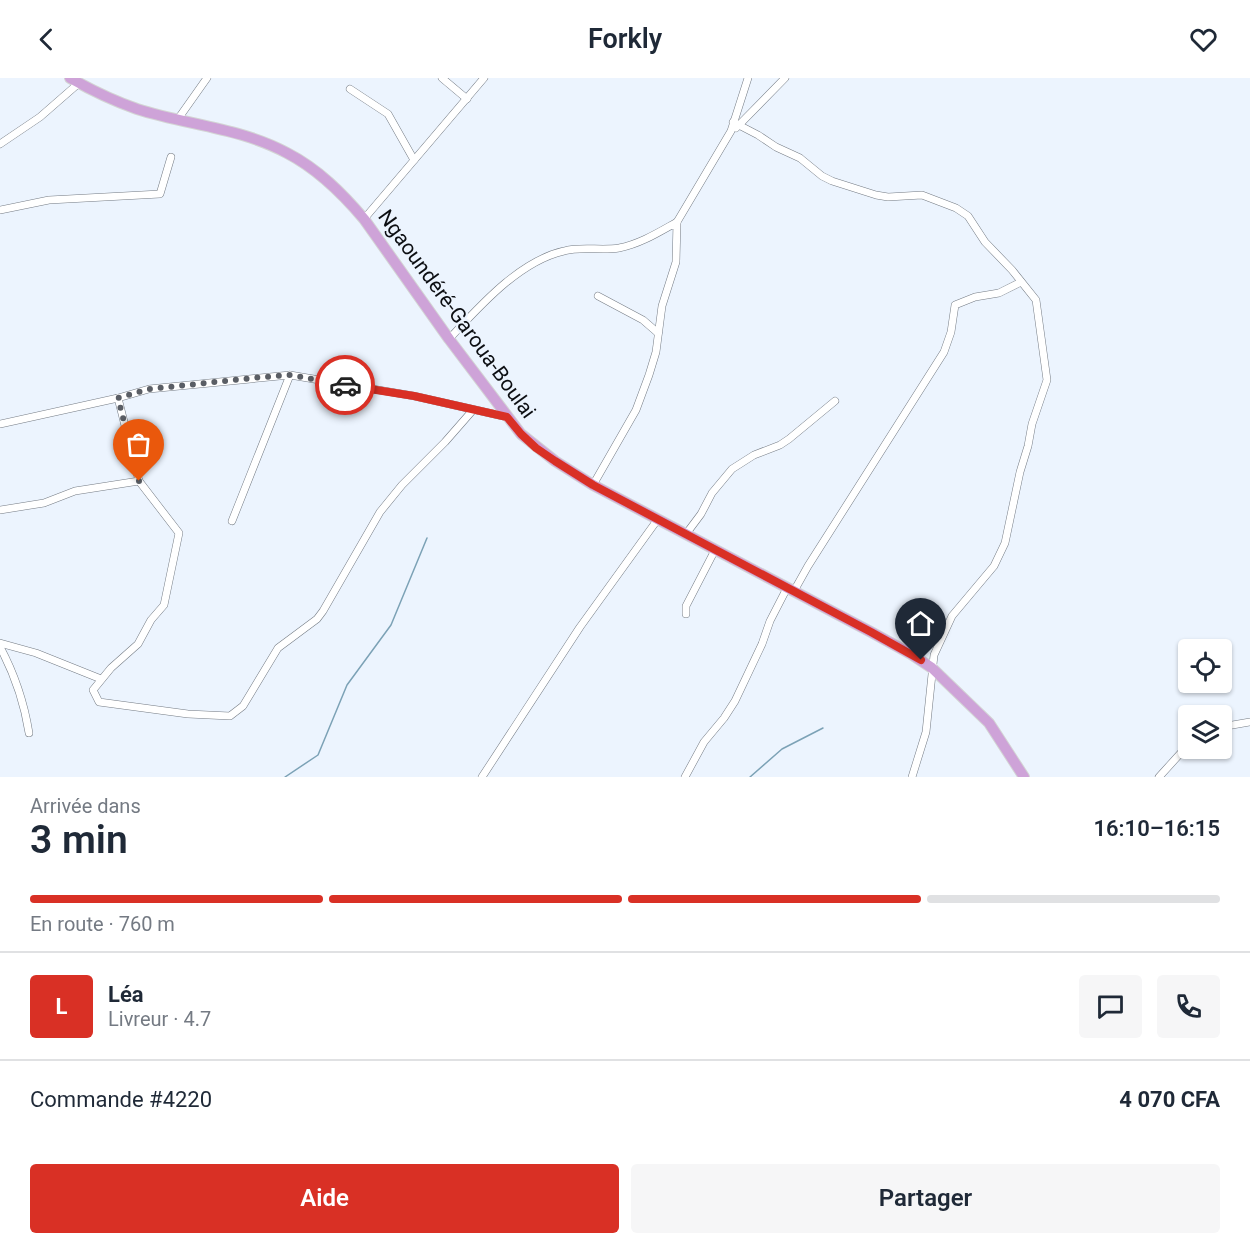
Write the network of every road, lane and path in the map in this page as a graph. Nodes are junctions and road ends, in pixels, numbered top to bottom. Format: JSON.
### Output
{"nodes":[{"id":1,"x":207,"y":78,"type":"edge"},
{"id":2,"x":442,"y":78,"type":"edge"},
{"id":3,"x":484,"y":78,"type":"edge"},
{"id":4,"x":748,"y":78,"type":"edge"},
{"id":5,"x":785,"y":78,"type":"edge"},
{"id":6,"x":73,"y":80,"type":"edge"},
{"id":7,"x":350,"y":89,"type":"dead end"},
{"id":8,"x":467,"y":99,"type":"junction"},
{"id":9,"x":178,"y":119,"type":"junction"},
{"id":10,"x":736,"y":124,"type":"junction"},
{"id":11,"x":0,"y":144,"type":"edge"},
{"id":12,"x":171,"y":157,"type":"dead end"},
{"id":13,"x":414,"y":160,"type":"junction"},
{"id":14,"x":0,"y":210,"type":"edge"},
{"id":15,"x":364,"y":219,"type":"junction"},
{"id":16,"x":677,"y":222,"type":"junction"},
{"id":17,"x":1021,"y":282,"type":"junction"},
{"id":18,"x":598,"y":296,"type":"dead end"},
{"id":19,"x":658,"y":333,"type":"junction"},
{"id":20,"x":449,"y":339,"type":"junction"},
{"id":21,"x":290,"y":375,"type":"junction"},
{"id":22,"x":118,"y":398,"type":"junction"},
{"id":23,"x":835,"y":401,"type":"dead end"},
{"id":24,"x":473,"y":410,"type":"junction"},
{"id":25,"x":507,"y":417,"type":"junction"},
{"id":26,"x":0,"y":424,"type":"edge"},
{"id":27,"x":139,"y":481,"type":"junction"},
{"id":28,"x":593,"y":485,"type":"junction"},
{"id":29,"x":0,"y":510,"type":"edge"},
{"id":30,"x":658,"y":519,"type":"junction"},
{"id":31,"x":232,"y":521,"type":"dead end"},
{"id":32,"x":686,"y":534,"type":"junction"},
{"id":33,"x":715,"y":550,"type":"junction"},
{"id":34,"x":791,"y":589,"type":"junction"},
{"id":35,"x":686,"y":614,"type":"dead end"},
{"id":36,"x":0,"y":645,"type":"edge"},
{"id":37,"x":932,"y":668,"type":"junction"},
{"id":38,"x":101,"y":679,"type":"junction"},
{"id":39,"x":1250,"y":722,"type":"edge"},
{"id":40,"x":1232,"y":724,"type":"edge"},
{"id":41,"x":29,"y":733,"type":"dead end"},
{"id":42,"x":1178,"y":756,"type":"edge"},
{"id":43,"x":482,"y":777,"type":"edge"},
{"id":44,"x":685,"y":777,"type":"edge"},
{"id":45,"x":912,"y":777,"type":"edge"},
{"id":46,"x":1024,"y":777,"type":"edge"},
{"id":47,"x":1159,"y":777,"type":"edge"}],
"edges":[{"from":1,"to":9,"type":"street"},
{"from":2,"to":8,"type":"street"},
{"from":3,"to":8,"type":"street"},
{"from":4,"to":10,"type":"street"},
{"from":5,"to":10,"type":"street"},
{"from":6,"to":9,"type":"highway","name":"Ngaoundéré-Garoua-Boulai"},
{"from":6,"to":11,"type":"street"},
{"from":7,"to":13,"type":"street"},
{"from":8,"to":13,"type":"street"},
{"from":9,"to":15,"type":"highway","name":"Ngaoundéré-Garoua-Boulai"},
{"from":10,"to":16,"type":"street"},
{"from":10,"to":17,"type":"street"},
{"from":12,"to":14,"type":"street"},
{"from":13,"to":15,"type":"street"},
{"from":15,"to":20,"type":"highway","name":"Ngaoundéré-Garoua-Boulai"},
{"from":16,"to":19,"type":"street"},
{"from":16,"to":20,"type":"street"},
{"from":17,"to":34,"type":"street"},
{"from":17,"to":37,"type":"street"},
{"from":18,"to":19,"type":"street"},
{"from":19,"to":28,"type":"street"},
{"from":20,"to":25,"type":"highway","name":"Ngaoundéré-Garoua-Boulai"},
{"from":21,"to":22,"type":"street"},
{"from":21,"to":24,"type":"street"},
{"from":21,"to":31,"type":"street"},
{"from":22,"to":26,"type":"street"},
{"from":22,"to":27,"type":"street"},
{"from":23,"to":32,"type":"street"},
{"from":24,"to":25,"type":"street"},
{"from":24,"to":38,"type":"street"},
{"from":25,"to":28,"type":"highway","name":"Ngaoundéré-Garoua-Boulai"},
{"from":27,"to":29,"type":"street"},
{"from":27,"to":38,"type":"street"},
{"from":28,"to":30,"type":"highway","name":"Ngaoundéré-Garoua-Boulai"},
{"from":30,"to":32,"type":"highway","name":"Ngaoundéré-Garoua-Boulai"},
{"from":30,"to":43,"type":"street"},
{"from":32,"to":33,"type":"highway","name":"Ngaoundéré-Garoua-Boulai"},
{"from":33,"to":34,"type":"highway","name":"Ngaoundéré-Garoua-Boulai"},
{"from":33,"to":35,"type":"street"},
{"from":34,"to":37,"type":"highway","name":"Ngaoundéré-Garoua-Boulai"},
{"from":34,"to":44,"type":"street"},
{"from":36,"to":38,"type":"street"},
{"from":36,"to":41,"type":"street"},
{"from":37,"to":45,"type":"street"},
{"from":37,"to":46,"type":"highway","name":"Ngaoundéré-Garoua-Boulai"},
{"from":39,"to":40,"type":"street"},
{"from":42,"to":47,"type":"street"}]}
